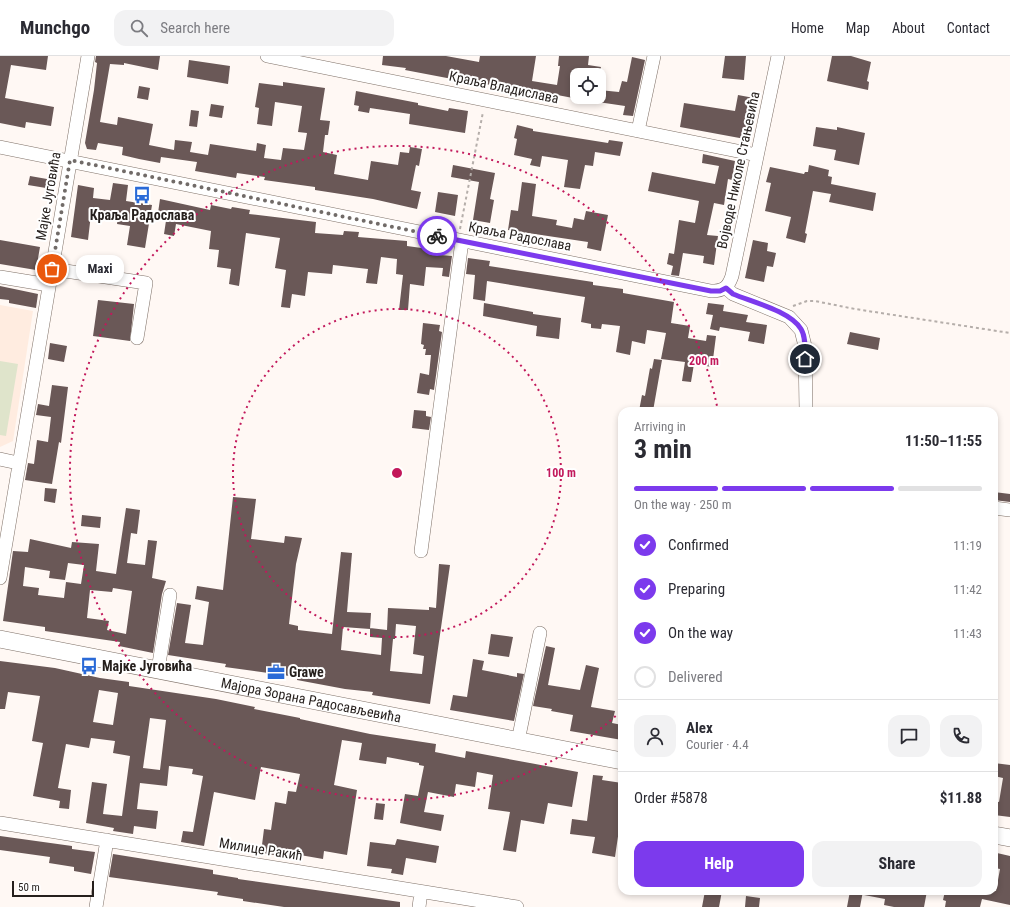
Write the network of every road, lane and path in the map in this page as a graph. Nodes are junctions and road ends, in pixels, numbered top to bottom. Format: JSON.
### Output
{"nodes":[{"id":1,"x":88,"y":56,"type":"edge"},
{"id":2,"x":267,"y":56,"type":"edge"},
{"id":3,"x":654,"y":56,"type":"edge"},
{"id":4,"x":778,"y":56,"type":"edge"},
{"id":5,"x":485,"y":100,"type":"junction"},
{"id":6,"x":638,"y":131,"type":"junction"},
{"id":7,"x":0,"y":146,"type":"edge"},
{"id":8,"x":757,"y":155,"type":"junction"},
{"id":9,"x":70,"y":160,"type":"junction"},
{"id":10,"x":460,"y":241,"type":"junction"},
{"id":11,"x":52,"y":269,"type":"junction"},
{"id":12,"x":0,"y":277,"type":"edge"},
{"id":13,"x":49,"y":285,"type":"junction"},
{"id":14,"x":726,"y":288,"type":"junction"},
{"id":15,"x":783,"y":314,"type":"junction"},
{"id":16,"x":1010,"y":333,"type":"edge"},
{"id":17,"x":137,"y":338,"type":"dead end"},
{"id":18,"x":806,"y":407,"type":"edge"},
{"id":19,"x":0,"y":459,"type":"edge"},
{"id":20,"x":18,"y":463,"type":"junction"},
{"id":21,"x":998,"y":508,"type":"edge"},
{"id":22,"x":1010,"y":510,"type":"edge"},
{"id":23,"x":421,"y":551,"type":"dead end"},
{"id":24,"x":0,"y":578,"type":"edge"},
{"id":25,"x":170,"y":595,"type":"dead end"},
{"id":26,"x":540,"y":633,"type":"dead end"},
{"id":27,"x":0,"y":639,"type":"edge"},
{"id":28,"x":158,"y":670,"type":"junction"},
{"id":29,"x":518,"y":741,"type":"junction"},
{"id":30,"x":618,"y":760,"type":"edge"},
{"id":31,"x":0,"y":823,"type":"edge"},
{"id":32,"x":998,"y":836,"type":"edge"},
{"id":33,"x":1010,"y":838,"type":"edge"},
{"id":34,"x":107,"y":840,"type":"junction"},
{"id":35,"x":422,"y":892,"type":"junction"},
{"id":36,"x":96,"y":907,"type":"edge"},
{"id":37,"x":419,"y":907,"type":"edge"},
{"id":38,"x":517,"y":907,"type":"edge"}],
"edges":[{"from":1,"to":9,"type":"street","name":"Мајке Југовића"},
{"from":2,"to":5,"type":"street","name":"Краља Владислава"},
{"from":3,"to":6,"type":"street"},
{"from":4,"to":8,"type":"street","name":"Војводе Николе Стањевића"},
{"from":5,"to":6,"type":"street","name":"Краља Владислава"},
{"from":5,"to":10,"type":"path"},
{"from":6,"to":8,"type":"street","name":"Краља Владислава"},
{"from":7,"to":9,"type":"street","name":"Краља Радослава"},
{"from":8,"to":14,"type":"street","name":"Војводе Николе Стањевића"},
{"from":9,"to":10,"type":"street","name":"Краља Радослава"},
{"from":9,"to":11,"type":"street","name":"Мајке Југовића"},
{"from":10,"to":14,"type":"street","name":"Краља Радослава"},
{"from":10,"to":23,"type":"street"},
{"from":11,"to":13,"type":"street","name":"Мајке Југовића"},
{"from":11,"to":17,"type":"street"},
{"from":12,"to":13,"type":"street"},
{"from":13,"to":20,"type":"street","name":"Мајке Југовића"},
{"from":14,"to":15,"type":"street"},
{"from":15,"to":16,"type":"path"},
{"from":15,"to":18,"type":"street"},
{"from":19,"to":20,"type":"street"},
{"from":20,"to":24,"type":"street","name":"Мајке Југовића"},
{"from":21,"to":22,"type":"street"},
{"from":25,"to":28,"type":"street"},
{"from":26,"to":29,"type":"street"},
{"from":27,"to":28,"type":"main road","name":"Мајора Зорана Радосављевића"},
{"from":28,"to":29,"type":"main road","name":"Мајора Зорана Радосављевића"},
{"from":29,"to":30,"type":"main road","name":"Мајора Зорана Радосављевића"},
{"from":31,"to":34,"type":"street","name":"Милице Ракић"},
{"from":32,"to":33,"type":"main road"},
{"from":34,"to":35,"type":"street","name":"Милице Ракић"},
{"from":34,"to":36,"type":"street"},
{"from":35,"to":37,"type":"street"},
{"from":35,"to":38,"type":"street","name":"Милице Ракић"}]}
